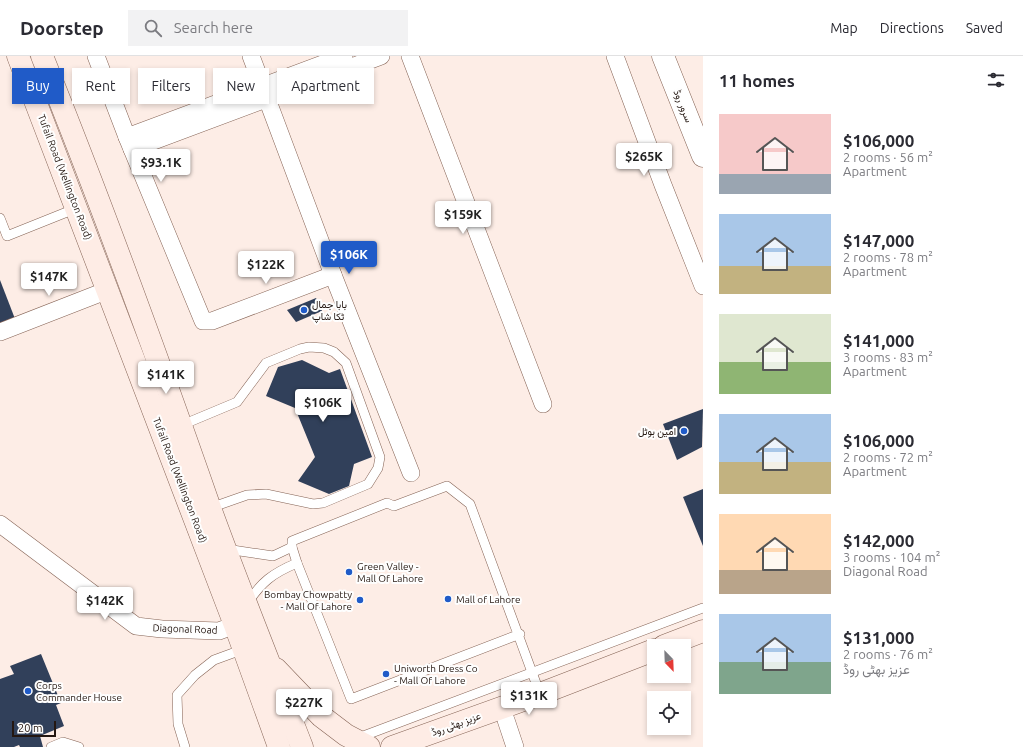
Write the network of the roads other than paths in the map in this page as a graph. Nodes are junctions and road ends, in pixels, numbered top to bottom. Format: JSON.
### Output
{"nodes":[{"id":1,"x":18,"y":56,"type":"edge"},
{"id":2,"x":42,"y":56,"type":"edge"},
{"id":3,"x":96,"y":56,"type":"edge"},
{"id":4,"x":251,"y":56,"type":"edge"},
{"id":5,"x":344,"y":56,"type":"edge"},
{"id":6,"x":381,"y":56,"type":"edge"},
{"id":7,"x":410,"y":56,"type":"edge"},
{"id":8,"x":615,"y":56,"type":"edge"},
{"id":9,"x":663,"y":56,"type":"edge"},
{"id":10,"x":256,"y":68,"type":"edge"},
{"id":11,"x":269,"y":91,"type":"edge"},
{"id":12,"x":269,"y":92,"type":"edge"},
{"id":13,"x":235,"y":104,"type":"edge"},
{"id":14,"x":269,"y":104,"type":"edge"},
{"id":15,"x":698,"y":126,"type":"edge"},
{"id":16,"x":129,"y":143,"type":"junction"},
{"id":17,"x":703,"y":156,"type":"edge"},
{"id":18,"x":77,"y":208,"type":"junction"},
{"id":19,"x":0,"y":218,"type":"edge"},
{"id":20,"x":333,"y":275,"type":"junction"},
{"id":21,"x":703,"y":286,"type":"edge"},
{"id":22,"x":108,"y":290,"type":"junction"},
{"id":23,"x":0,"y":332,"type":"edge"},
{"id":24,"x":543,"y":404,"type":"dead end"},
{"id":25,"x":182,"y":426,"type":"junction"},
{"id":26,"x":411,"y":473,"type":"dead end"},
{"id":27,"x":210,"y":508,"type":"junction"},
{"id":28,"x":0,"y":524,"type":"edge"},
{"id":29,"x":292,"y":547,"type":"junction"},
{"id":30,"x":226,"y":549,"type":"junction"},
{"id":31,"x":273,"y":556,"type":"junction"},
{"id":32,"x":297,"y":563,"type":"junction"},
{"id":33,"x":279,"y":570,"type":"junction"},
{"id":34,"x":247,"y":604,"type":"junction"},
{"id":35,"x":703,"y":608,"type":"edge"},
{"id":36,"x":235,"y":624,"type":"junction"},
{"id":37,"x":703,"y":631,"type":"edge"},
{"id":38,"x":520,"y":634,"type":"junction"},
{"id":39,"x":682,"y":639,"type":"edge"},
{"id":40,"x":703,"y":644,"type":"edge"},
{"id":41,"x":691,"y":648,"type":"edge"},
{"id":42,"x":244,"y":649,"type":"junction"},
{"id":43,"x":647,"y":653,"type":"edge"},
{"id":44,"x":268,"y":661,"type":"junction"},
{"id":45,"x":647,"y":666,"type":"edge"},
{"id":46,"x":531,"y":672,"type":"junction"},
{"id":47,"x":540,"y":694,"type":"junction"},
{"id":48,"x":506,"y":720,"type":"junction"},
{"id":49,"x":274,"y":741,"type":"edge"},
{"id":50,"x":362,"y":743,"type":"edge"},
{"id":51,"x":51,"y":747,"type":"edge"},
{"id":52,"x":79,"y":747,"type":"edge"},
{"id":53,"x":185,"y":747,"type":"edge"},
{"id":54,"x":302,"y":747,"type":"edge"},
{"id":55,"x":392,"y":747,"type":"edge"},
{"id":56,"x":432,"y":747,"type":"edge"},
{"id":57,"x":515,"y":747,"type":"edge"}],
"edges":[{"from":1,"to":18,"type":"main road","name":"Tufail Road (Wellington Road)"},
{"from":2,"to":25,"type":"main road","name":"Tufail Road (Wellington Road)"},
{"from":3,"to":16,"type":"street"},
{"from":4,"to":10,"type":"street"},
{"from":5,"to":11,"type":"street"},
{"from":6,"to":12,"type":"street"},
{"from":7,"to":24,"type":"street"},
{"from":8,"to":21,"type":"street"},
{"from":9,"to":15,"type":"street","name":"سرور روڈ"},
{"from":13,"to":16,"type":"street"},
{"from":14,"to":20,"type":"street"},
{"from":15,"to":17,"type":"street","name":"سرور روڈ"},
{"from":16,"to":20,"type":"street"},
{"from":18,"to":19,"type":"lane"},
{"from":18,"to":22,"type":"main road","name":"Tufail Road (Wellington Road)"},
{"from":20,"to":26,"type":"street"},
{"from":22,"to":23,"type":"street"},
{"from":22,"to":36,"type":"main road","name":"Tufail Road (Wellington Road)"},
{"from":25,"to":27,"type":"main road","name":"Tufail Road (Wellington Road)"},
{"from":25,"to":27,"type":"lane"},
{"from":27,"to":30,"type":"main road","name":"Tufail Road (Wellington Road)"},
{"from":28,"to":36,"type":"street","name":"Diagonal Road"},
{"from":29,"to":31,"type":"lane"},
{"from":29,"to":32,"type":"lane"},
{"from":29,"to":38,"type":"lane"},
{"from":30,"to":31,"type":"lane"},
{"from":30,"to":34,"type":"main road","name":"Tufail Road (Wellington Road)"},
{"from":31,"to":33,"type":"lane"},
{"from":32,"to":33,"type":"lane"},
{"from":32,"to":38,"type":"lane"},
{"from":33,"to":34,"type":"lane"},
{"from":34,"to":44,"type":"main road","name":"Tufail Road (Wellington Road)"},
{"from":35,"to":46,"type":"lane"},
{"from":36,"to":42,"type":"main road","name":"Tufail Road (Wellington Road)"},
{"from":37,"to":39,"type":"main road"},
{"from":38,"to":46,"type":"lane"},
{"from":40,"to":41,"type":"main road"},
{"from":42,"to":49,"type":"main road","name":"Tufail Road (Wellington Road)"},
{"from":42,"to":53,"type":"lane"},
{"from":43,"to":47,"type":"main road","name":"عزیز بھٹی روڈ"},
{"from":44,"to":50,"type":"main road"},
{"from":44,"to":54,"type":"main road","name":"Tufail Road (Wellington Road)"},
{"from":45,"to":48,"type":"main road","name":"عزیز بھٹی روڈ"},
{"from":46,"to":47,"type":"lane"},
{"from":46,"to":50,"type":"lane"},
{"from":47,"to":55,"type":"main road","name":"عزیز بھٹی روڈ"},
{"from":48,"to":56,"type":"main road","name":"عزیز بھٹی روڈ"},
{"from":48,"to":57,"type":"street"},
{"from":51,"to":52,"type":"lane"}]}
